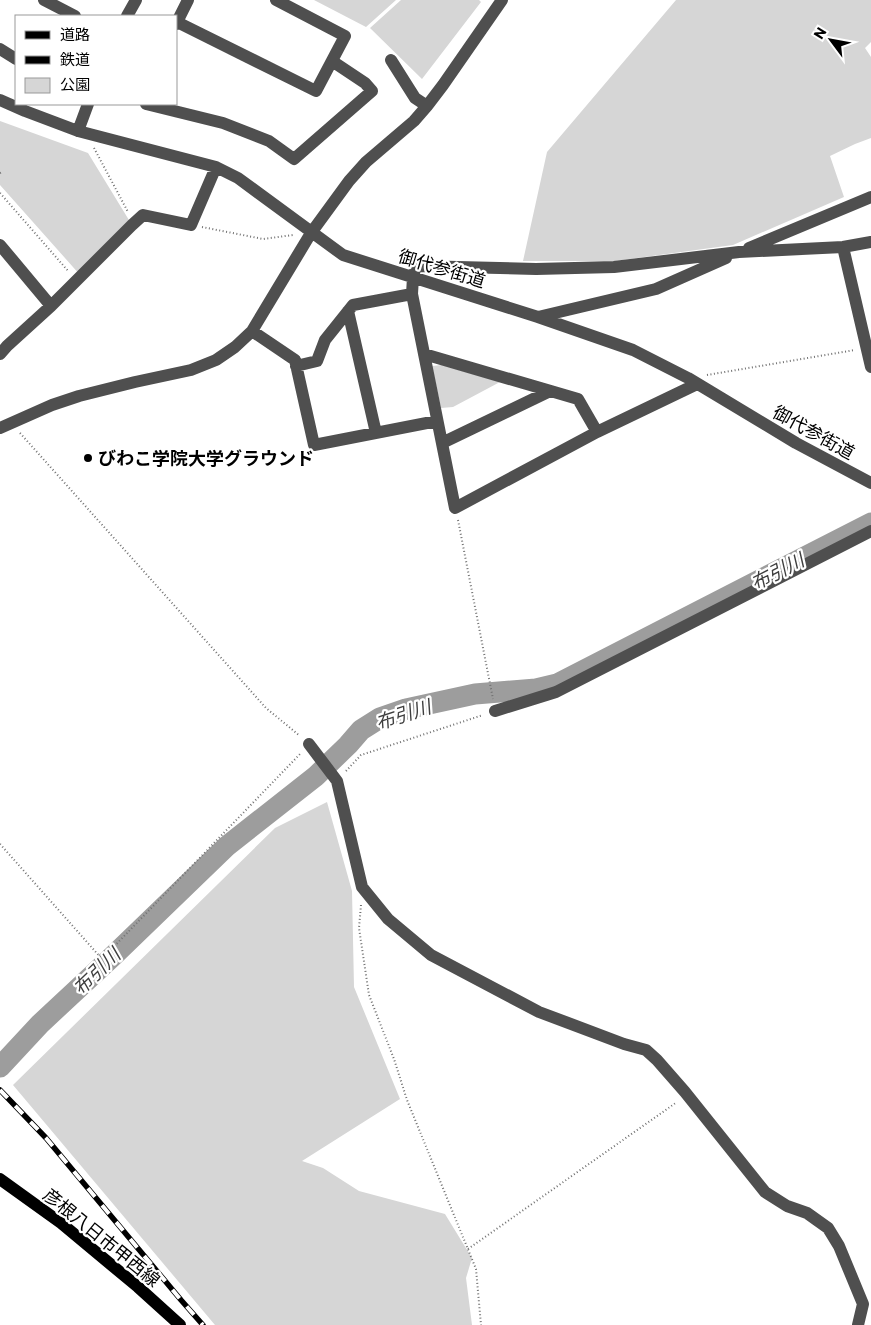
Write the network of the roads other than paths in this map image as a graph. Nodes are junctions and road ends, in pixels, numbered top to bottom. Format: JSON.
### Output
{"nodes":[{"id":1,"x":44,"y":0,"type":"edge"},
{"id":2,"x":136,"y":0,"type":"edge"},
{"id":3,"x":188,"y":0,"type":"edge"},
{"id":4,"x":276,"y":0,"type":"edge"},
{"id":5,"x":502,"y":0,"type":"edge"},
{"id":6,"x":73,"y":15,"type":"edge"},
{"id":7,"x":128,"y":15,"type":"edge"},
{"id":8,"x":178,"y":20,"type":"edge"},
{"id":9,"x":178,"y":22,"type":"edge"},
{"id":10,"x":0,"y":49,"type":"edge"},
{"id":11,"x":15,"y":58,"type":"edge"},
{"id":12,"x":391,"y":60,"type":"dead end"},
{"id":13,"x":332,"y":61,"type":"junction"},
{"id":14,"x":0,"y":100,"type":"edge"},
{"id":15,"x":88,"y":105,"type":"edge"},
{"id":16,"x":150,"y":105,"type":"edge"},
{"id":17,"x":427,"y":106,"type":"junction"},
{"id":18,"x":78,"y":131,"type":"junction"},
{"id":19,"x":216,"y":167,"type":"junction"},
{"id":20,"x":871,"y":197,"type":"edge"},
{"id":21,"x":311,"y":233,"type":"junction"},
{"id":22,"x":871,"y":242,"type":"edge"},
{"id":23,"x":0,"y":245,"type":"edge"},
{"id":24,"x":843,"y":247,"type":"junction"},
{"id":25,"x":739,"y":252,"type":"junction"},
{"id":26,"x":413,"y":276,"type":"junction"},
{"id":27,"x":412,"y":294,"type":"junction"},
{"id":28,"x":52,"y":306,"type":"junction"},
{"id":29,"x":348,"y":311,"type":"junction"},
{"id":30,"x":538,"y":317,"type":"junction"},
{"id":31,"x":252,"y":331,"type":"junction"},
{"id":32,"x":2,"y":346,"type":"edge"},
{"id":33,"x":869,"y":348,"type":"edge"},
{"id":34,"x":424,"y":354,"type":"junction"},
{"id":35,"x":296,"y":366,"type":"junction"},
{"id":36,"x":871,"y":367,"type":"edge"},
{"id":37,"x":702,"y":379,"type":"junction"},
{"id":38,"x":550,"y":391,"type":"junction"},
{"id":39,"x":437,"y":420,"type":"junction"},
{"id":40,"x":6,"y":425,"type":"edge"},
{"id":41,"x":597,"y":432,"type":"junction"},
{"id":42,"x":376,"y":433,"type":"junction"},
{"id":43,"x":442,"y":442,"type":"junction"},
{"id":44,"x":871,"y":483,"type":"edge"},
{"id":45,"x":871,"y":531,"type":"edge"},
{"id":46,"x":495,"y":711,"type":"road end"},
{"id":47,"x":309,"y":744,"type":"road end"},
{"id":48,"x":0,"y":1179,"type":"edge"},
{"id":49,"x":871,"y":1322,"type":"edge"},
{"id":50,"x":180,"y":1325,"type":"edge"},
{"id":51,"x":859,"y":1325,"type":"edge"}],
"edges":[{"from":1,"to":6,"type":"street"},
{"from":2,"to":7,"type":"street"},
{"from":3,"to":8,"type":"street"},
{"from":4,"to":13,"type":"street"},
{"from":5,"to":17,"type":"street"},
{"from":9,"to":13,"type":"street"},
{"from":10,"to":11,"type":"street"},
{"from":12,"to":17,"type":"street"},
{"from":13,"to":16,"type":"street"},
{"from":14,"to":18,"type":"street","name":"御代参街道"},
{"from":15,"to":18,"type":"street"},
{"from":17,"to":21,"type":"street"},
{"from":18,"to":19,"type":"street","name":"御代参街道"},
{"from":19,"to":21,"type":"street","name":"御代参街道"},
{"from":19,"to":28,"type":"street"},
{"from":20,"to":25,"type":"street"},
{"from":21,"to":26,"type":"street","name":"御代参街道"},
{"from":21,"to":31,"type":"street"},
{"from":22,"to":24,"type":"street"},
{"from":23,"to":28,"type":"street"},
{"from":24,"to":25,"type":"street"},
{"from":24,"to":33,"type":"street"},
{"from":25,"to":26,"type":"street"},
{"from":25,"to":30,"type":"street"},
{"from":26,"to":27,"type":"street"},
{"from":26,"to":30,"type":"street","name":"御代参街道"},
{"from":27,"to":29,"type":"street"},
{"from":27,"to":34,"type":"street"},
{"from":28,"to":32,"type":"street"},
{"from":29,"to":35,"type":"street"},
{"from":29,"to":42,"type":"street"},
{"from":30,"to":37,"type":"street","name":"御代参街道"},
{"from":31,"to":35,"type":"street"},
{"from":31,"to":40,"type":"street"},
{"from":33,"to":36,"type":"street"},
{"from":34,"to":38,"type":"street"},
{"from":34,"to":39,"type":"street"},
{"from":35,"to":42,"type":"street"},
{"from":37,"to":41,"type":"street"},
{"from":37,"to":44,"type":"street","name":"御代参街道"},
{"from":38,"to":41,"type":"street"},
{"from":38,"to":43,"type":"street"},
{"from":39,"to":42,"type":"street"},
{"from":39,"to":43,"type":"street"},
{"from":41,"to":43,"type":"street"},
{"from":45,"to":46,"type":"street"},
{"from":47,"to":51,"type":"street"},
{"from":48,"to":50,"type":"main road","name":"彦根八日市甲西線"},
{"from":49,"to":51,"type":"street"}]}
